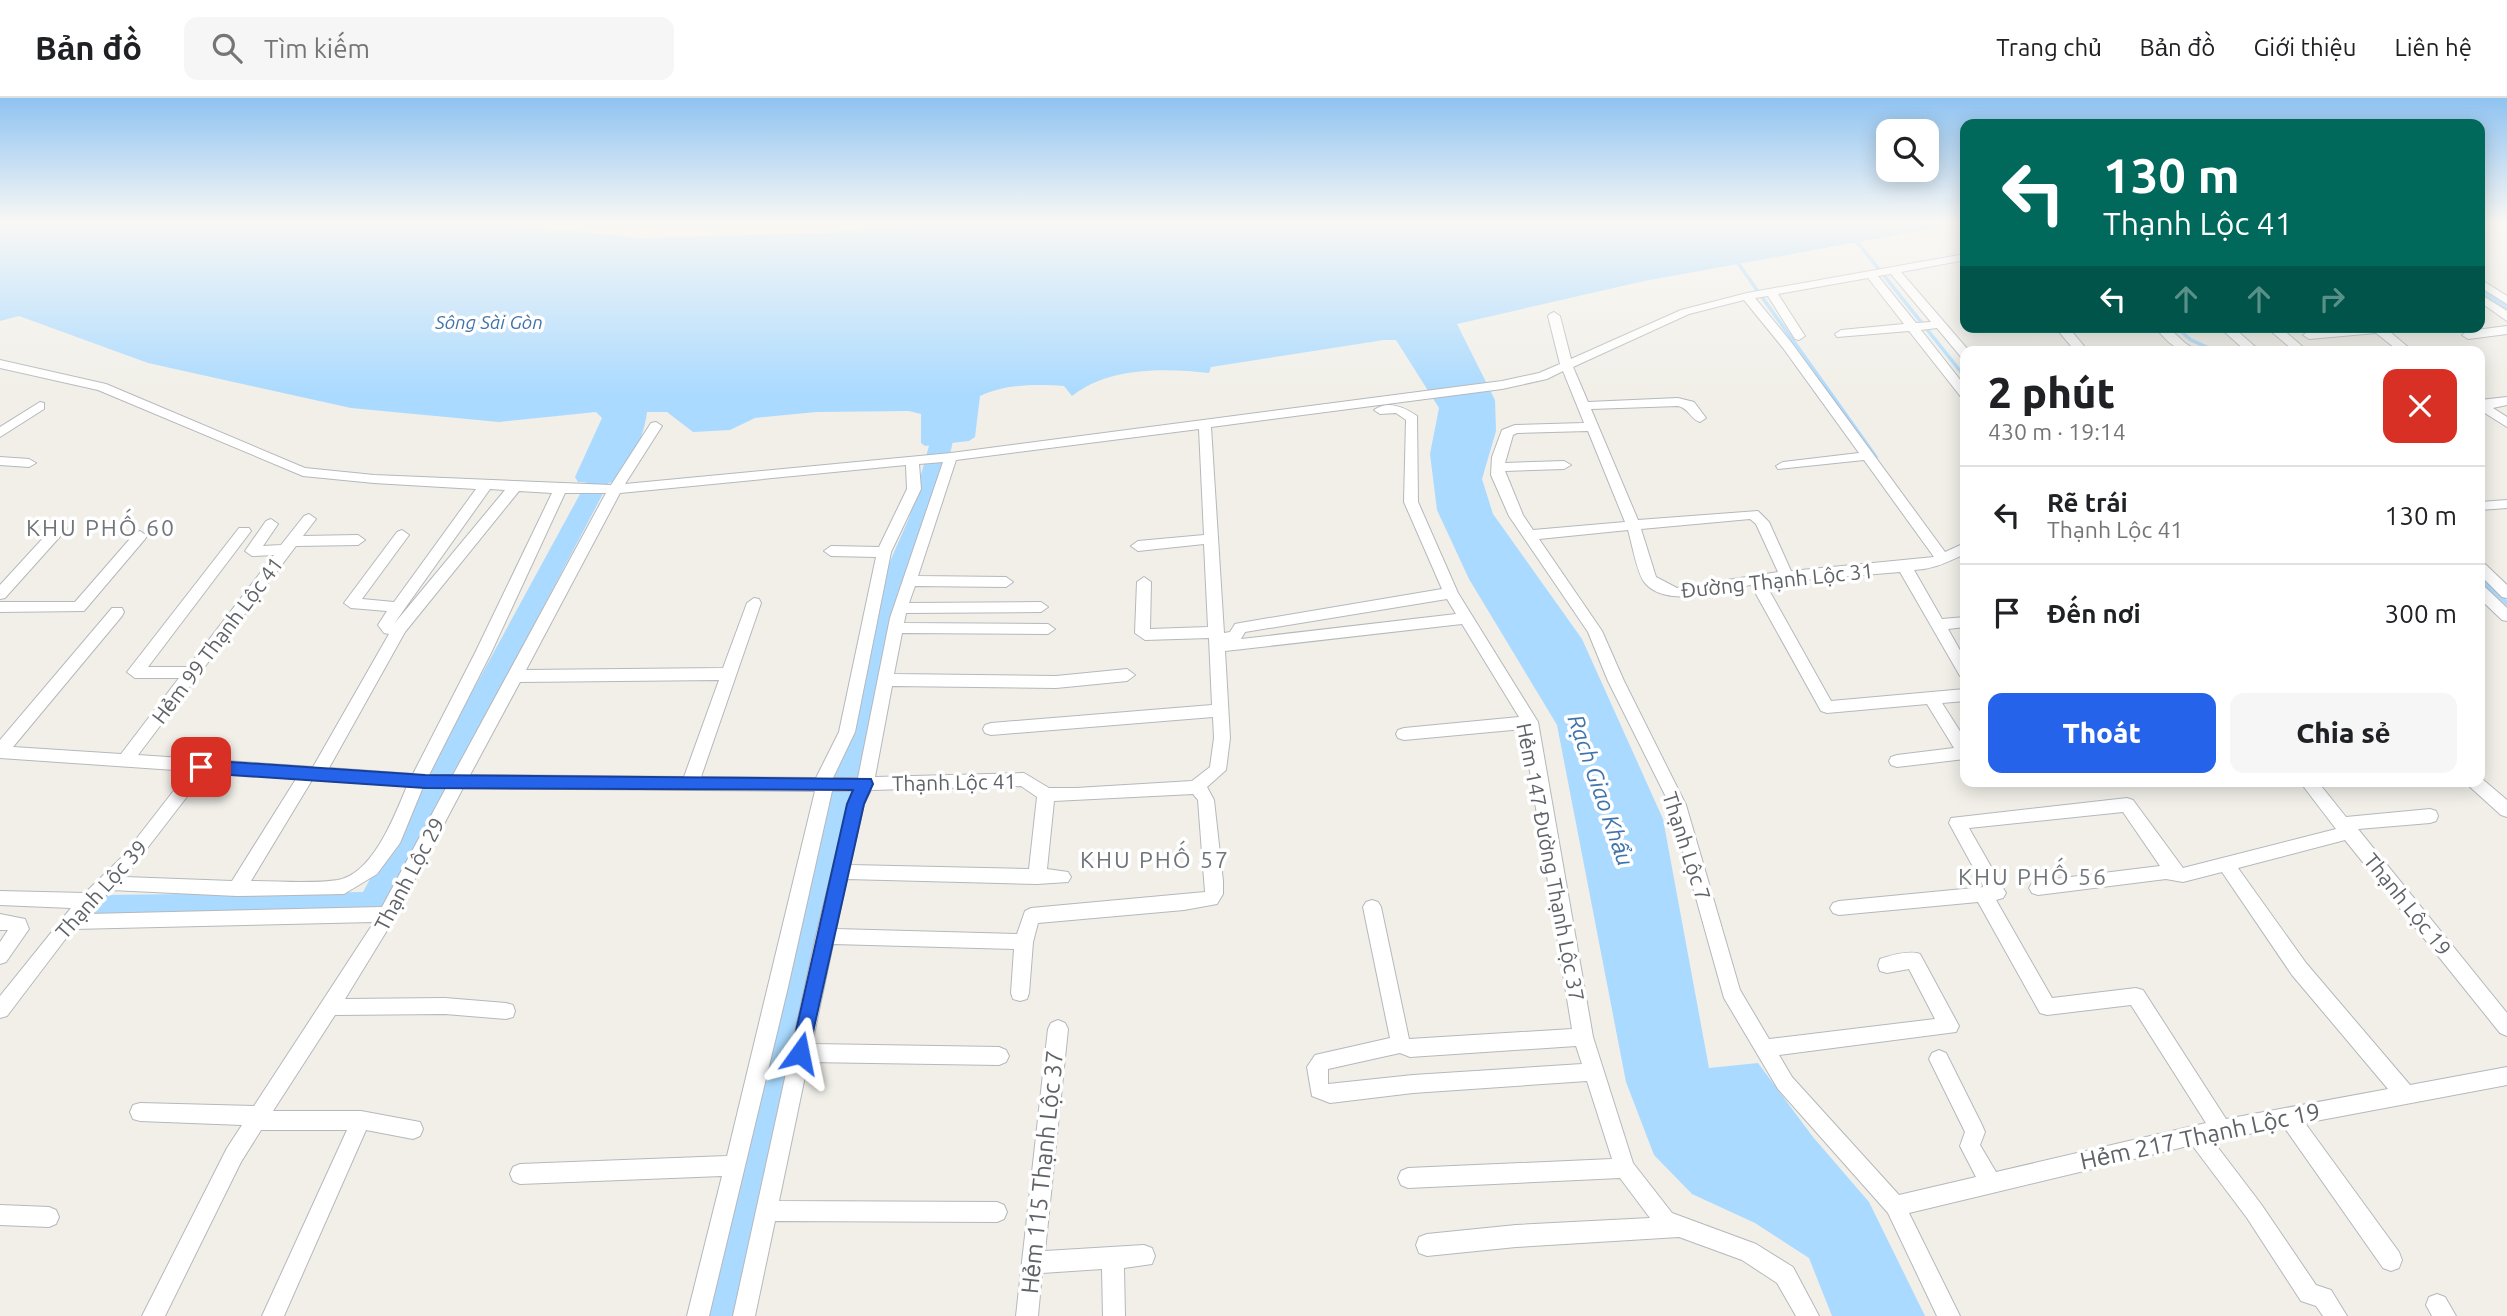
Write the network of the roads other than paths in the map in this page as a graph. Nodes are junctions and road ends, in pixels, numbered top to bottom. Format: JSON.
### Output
{"nodes":[{"id":1,"x":1839,"y":280,"type":"edge"},
{"id":2,"x":1887,"y":280,"type":"edge"},
{"id":3,"x":1890,"y":280,"type":"edge"},
{"id":4,"x":2485,"y":286,"type":"edge"},
{"id":5,"x":1760,"y":294,"type":"junction"},
{"id":6,"x":2507,"y":301,"type":"edge"},
{"id":7,"x":2485,"y":302,"type":"edge"},
{"id":8,"x":1554,"y":316,"type":"dead end"},
{"id":9,"x":2507,"y":317,"type":"edge"},
{"id":10,"x":1936,"y":325,"type":"junction"},
{"id":11,"x":1915,"y":327,"type":"junction"},
{"id":12,"x":2507,"y":330,"type":"edge"},
{"id":13,"x":2167,"y":333,"type":"edge"},
{"id":14,"x":2232,"y":333,"type":"edge"},
{"id":15,"x":2280,"y":333,"type":"edge"},
{"id":16,"x":2328,"y":333,"type":"edge"},
{"id":17,"x":2383,"y":333,"type":"edge"},
{"id":18,"x":2484,"y":333,"type":"edge"},
{"id":19,"x":2485,"y":333,"type":"edge"},
{"id":20,"x":1840,"y":334,"type":"dead end"},
{"id":21,"x":2309,"y":335,"type":"dead end"},
{"id":22,"x":2468,"y":335,"type":"dead end"},
{"id":23,"x":1800,"y":336,"type":"dead end"},
{"id":24,"x":2181,"y":346,"type":"edge"},
{"id":25,"x":2248,"y":346,"type":"edge"},
{"id":26,"x":2296,"y":346,"type":"edge"},
{"id":27,"x":2400,"y":346,"type":"edge"},
{"id":28,"x":1960,"y":349,"type":"edge"},
{"id":29,"x":0,"y":365,"type":"edge"},
{"id":30,"x":1567,"y":366,"type":"junction"},
{"id":31,"x":1960,"y":387,"type":"edge"},
{"id":32,"x":2507,"y":401,"type":"edge"},
{"id":33,"x":2485,"y":404,"type":"edge"},
{"id":34,"x":40,"y":406,"type":"dead end"},
{"id":35,"x":1330,"y":406,"type":"junction"},
{"id":36,"x":1582,"y":406,"type":"junction"},
{"id":37,"x":2485,"y":408,"type":"edge"},
{"id":38,"x":1700,"y":418,"type":"dead end"},
{"id":39,"x":2507,"y":423,"type":"edge"},
{"id":40,"x":656,"y":426,"type":"dead end"},
{"id":41,"x":1205,"y":426,"type":"junction"},
{"id":42,"x":1590,"y":427,"type":"junction"},
{"id":43,"x":0,"y":433,"type":"edge"},
{"id":44,"x":1867,"y":456,"type":"junction"},
{"id":45,"x":951,"y":457,"type":"junction"},
{"id":46,"x":0,"y":461,"type":"edge"},
{"id":47,"x":916,"y":461,"type":"junction"},
{"id":48,"x":29,"y":463,"type":"dead end"},
{"id":49,"x":1564,"y":465,"type":"dead end"},
{"id":50,"x":1783,"y":466,"type":"dead end"},
{"id":51,"x":1499,"y":467,"type":"junction"},
{"id":52,"x":486,"y":485,"type":"junction"},
{"id":53,"x":516,"y":486,"type":"junction"},
{"id":54,"x":564,"y":488,"type":"junction"},
{"id":55,"x":615,"y":489,"type":"junction"},
{"id":56,"x":2507,"y":504,"type":"edge"},
{"id":57,"x":2485,"y":506,"type":"edge"},
{"id":58,"x":309,"y":519,"type":"dead end"},
{"id":59,"x":271,"y":524,"type":"dead end"},
{"id":60,"x":1633,"y":526,"type":"junction"},
{"id":61,"x":60,"y":528,"type":"dead end"},
{"id":62,"x":244,"y":531,"type":"dead end"},
{"id":63,"x":402,"y":535,"type":"dead end"},
{"id":64,"x":1531,"y":535,"type":"junction"},
{"id":65,"x":140,"y":536,"type":"dead end"},
{"id":66,"x":1211,"y":539,"type":"junction"},
{"id":67,"x":358,"y":540,"type":"dead end"},
{"id":68,"x":289,"y":546,"type":"junction"},
{"id":69,"x":1138,"y":546,"type":"dead end"},
{"id":70,"x":831,"y":551,"type":"dead end"},
{"id":71,"x":1960,"y":551,"type":"edge"},
{"id":72,"x":884,"y":552,"type":"junction"},
{"id":73,"x":1944,"y":560,"type":"junction"},
{"id":74,"x":1905,"y":567,"type":"junction"},
{"id":75,"x":2485,"y":572,"type":"edge"},
{"id":76,"x":1787,"y":577,"type":"junction"},
{"id":77,"x":1755,"y":579,"type":"junction"},
{"id":78,"x":909,"y":581,"type":"junction"},
{"id":79,"x":1006,"y":582,"type":"dead end"},
{"id":80,"x":1144,"y":582,"type":"dead end"},
{"id":81,"x":1451,"y":593,"type":"junction"},
{"id":82,"x":2507,"y":593,"type":"edge"},
{"id":83,"x":0,"y":594,"type":"edge"},
{"id":84,"x":2485,"y":596,"type":"edge"},
{"id":85,"x":754,"y":603,"type":"dead end"},
{"id":86,"x":0,"y":607,"type":"edge"},
{"id":87,"x":398,"y":607,"type":"junction"},
{"id":88,"x":1041,"y":607,"type":"dead end"},
{"id":89,"x":900,"y":608,"type":"junction"},
{"id":90,"x":117,"y":612,"type":"dead end"},
{"id":91,"x":2507,"y":616,"type":"edge"},
{"id":92,"x":1466,"y":618,"type":"junction"},
{"id":93,"x":1960,"y":623,"type":"edge"},
{"id":94,"x":1938,"y":625,"type":"junction"},
{"id":95,"x":895,"y":628,"type":"junction"},
{"id":96,"x":399,"y":629,"type":"junction"},
{"id":97,"x":1048,"y":629,"type":"dead end"},
{"id":98,"x":1217,"y":639,"type":"junction"},
{"id":99,"x":1960,"y":663,"type":"edge"},
{"id":100,"x":192,"y":673,"type":"junction"},
{"id":101,"x":727,"y":674,"type":"junction"},
{"id":102,"x":1127,"y":675,"type":"dead end"},
{"id":103,"x":515,"y":676,"type":"junction"},
{"id":104,"x":886,"y":680,"type":"junction"},
{"id":105,"x":1960,"y":695,"type":"edge"},
{"id":106,"x":1931,"y":698,"type":"junction"},
{"id":107,"x":1221,"y":710,"type":"junction"},
{"id":108,"x":1530,"y":722,"type":"junction"},
{"id":109,"x":991,"y":729,"type":"dead end"},
{"id":110,"x":1404,"y":734,"type":"dead end"},
{"id":111,"x":1960,"y":744,"type":"edge"},
{"id":112,"x":0,"y":751,"type":"edge"},
{"id":113,"x":1960,"y":753,"type":"edge"},
{"id":114,"x":125,"y":761,"type":"junction"},
{"id":115,"x":1897,"y":761,"type":"dead end"},
{"id":116,"x":201,"y":767,"type":"junction"},
{"id":117,"x":312,"y":775,"type":"junction"},
{"id":118,"x":421,"y":781,"type":"junction"},
{"id":119,"x":458,"y":782,"type":"junction"},
{"id":120,"x":690,"y":784,"type":"junction"},
{"id":121,"x":861,"y":784,"type":"junction"},
{"id":122,"x":823,"y":785,"type":"junction"},
{"id":123,"x":2312,"y":787,"type":"edge"},
{"id":124,"x":2482,"y":787,"type":"edge"},
{"id":125,"x":1196,"y":788,"type":"junction"},
{"id":126,"x":1046,"y":794,"type":"junction"},
{"id":127,"x":2507,"y":810,"type":"edge"},
{"id":128,"x":2430,"y":816,"type":"dead end"},
{"id":129,"x":2347,"y":828,"type":"junction"},
{"id":130,"x":2225,"y":864,"type":"junction"},
{"id":131,"x":840,"y":872,"type":"junction"},
{"id":132,"x":2176,"y":874,"type":"junction"},
{"id":133,"x":1037,"y":877,"type":"junction"},
{"id":134,"x":1062,"y":877,"type":"dead end"},
{"id":135,"x":107,"y":883,"type":"junction"},
{"id":136,"x":2038,"y":888,"type":"dead end"},
{"id":137,"x":237,"y":890,"type":"junction"},
{"id":138,"x":1983,"y":894,"type":"junction"},
{"id":139,"x":0,"y":898,"type":"edge"},
{"id":140,"x":90,"y":901,"type":"junction"},
{"id":141,"x":1372,"y":907,"type":"dead end"},
{"id":142,"x":1839,"y":908,"type":"dead end"},
{"id":143,"x":387,"y":914,"type":"junction"},
{"id":144,"x":0,"y":922,"type":"edge"},
{"id":145,"x":68,"y":922,"type":"junction"},
{"id":146,"x":825,"y":936,"type":"junction"},
{"id":147,"x":1024,"y":942,"type":"junction"},
{"id":148,"x":0,"y":956,"type":"edge"},
{"id":149,"x":1887,"y":965,"type":"dead end"},
{"id":150,"x":1020,"y":993,"type":"dead end"},
{"id":151,"x":330,"y":1007,"type":"junction"},
{"id":152,"x":0,"y":1010,"type":"edge"},
{"id":153,"x":506,"y":1010,"type":"dead end"},
{"id":154,"x":2507,"y":1027,"type":"edge"},
{"id":155,"x":1058,"y":1029,"type":"dead end"},
{"id":156,"x":1583,"y":1037,"type":"junction"},
{"id":157,"x":1401,"y":1044,"type":"junction"},
{"id":158,"x":1764,"y":1048,"type":"junction"},
{"id":159,"x":800,"y":1053,"type":"junction"},
{"id":160,"x":999,"y":1056,"type":"dead end"},
{"id":161,"x":1939,"y":1059,"type":"dead end"},
{"id":162,"x":1593,"y":1072,"type":"junction"},
{"id":163,"x":2507,"y":1076,"type":"edge"},
{"id":164,"x":2406,"y":1095,"type":"junction"},
{"id":165,"x":141,"y":1112,"type":"dead end"},
{"id":166,"x":2288,"y":1116,"type":"junction"},
{"id":167,"x":257,"y":1119,"type":"junction"},
{"id":168,"x":361,"y":1120,"type":"junction"},
{"id":169,"x":413,"y":1129,"type":"dead end"},
{"id":170,"x":2221,"y":1129,"type":"junction"},
{"id":171,"x":2196,"y":1135,"type":"junction"},
{"id":172,"x":736,"y":1166,"type":"junction"},
{"id":173,"x":1625,"y":1168,"type":"junction"},
{"id":174,"x":520,"y":1174,"type":"dead end"},
{"id":175,"x":1408,"y":1178,"type":"dead end"},
{"id":176,"x":1988,"y":1179,"type":"junction"},
{"id":177,"x":1895,"y":1206,"type":"junction"},
{"id":178,"x":767,"y":1211,"type":"junction"},
{"id":179,"x":997,"y":1212,"type":"dead end"},
{"id":180,"x":0,"y":1215,"type":"edge"},
{"id":181,"x":49,"y":1217,"type":"dead end"},
{"id":182,"x":1680,"y":1227,"type":"junction"},
{"id":183,"x":1427,"y":1244,"type":"dead end"},
{"id":184,"x":1144,"y":1256,"type":"dead end"},
{"id":185,"x":1113,"y":1258,"type":"junction"},
{"id":186,"x":2390,"y":1260,"type":"dead end"},
{"id":187,"x":1032,"y":1263,"type":"junction"},
{"id":188,"x":153,"y":1316,"type":"edge"},
{"id":189,"x":274,"y":1316,"type":"edge"},
{"id":190,"x":698,"y":1316,"type":"edge"},
{"id":191,"x":744,"y":1316,"type":"edge"},
{"id":192,"x":1027,"y":1316,"type":"edge"},
{"id":193,"x":1114,"y":1316,"type":"edge"},
{"id":194,"x":1808,"y":1316,"type":"edge"},
{"id":195,"x":1949,"y":1316,"type":"edge"},
{"id":196,"x":2336,"y":1316,"type":"edge"}],
"edges":[{"from":1,"to":5,"type":"street"},
{"from":2,"to":11,"type":"street"},
{"from":3,"to":10,"type":"street"},
{"from":4,"to":6,"type":"street"},
{"from":5,"to":23,"type":"street"},
{"from":5,"to":30,"type":"street"},
{"from":5,"to":44,"type":"street"},
{"from":7,"to":9,"type":"street"},
{"from":8,"to":30,"type":"street","name":"Đường Thạnh Lộc 31"},
{"from":10,"to":11,"type":"street"},
{"from":10,"to":28,"type":"street"},
{"from":11,"to":20,"type":"street"},
{"from":11,"to":31,"type":"street"},
{"from":12,"to":19,"type":"street"},
{"from":13,"to":24,"type":"street"},
{"from":14,"to":25,"type":"street"},
{"from":15,"to":26,"type":"street"},
{"from":16,"to":21,"type":"street"},
{"from":17,"to":27,"type":"street"},
{"from":18,"to":22,"type":"street"},
{"from":29,"to":52,"type":"street"},
{"from":30,"to":35,"type":"street"},
{"from":30,"to":36,"type":"street","name":"Đường Thạnh Lộc 31"},
{"from":32,"to":33,"type":"street"},
{"from":34,"to":43,"type":"street"},
{"from":35,"to":41,"type":"street"},
{"from":35,"to":81,"type":"street","name":"Hẻm 147 Đường Thạnh Lộc 37"},
{"from":36,"to":38,"type":"street"},
{"from":36,"to":42,"type":"street","name":"Đường Thạnh Lộc 31"},
{"from":37,"to":39,"type":"street"},
{"from":40,"to":55,"type":"street","name":"Thạnh Lộc 29"},
{"from":41,"to":45,"type":"street"},
{"from":41,"to":66,"type":"street"},
{"from":42,"to":51,"type":"street"},
{"from":42,"to":60,"type":"street","name":"Đường Thạnh Lộc 31"},
{"from":44,"to":50,"type":"street"},
{"from":44,"to":73,"type":"street"},
{"from":45,"to":47,"type":"street"},
{"from":45,"to":78,"type":"street"},
{"from":46,"to":48,"type":"street"},
{"from":47,"to":55,"type":"street"},
{"from":47,"to":72,"type":"street"},
{"from":49,"to":51,"type":"street"},
{"from":51,"to":64,"type":"street","name":"Thạnh Lộc 7"},
{"from":52,"to":53,"type":"street"},
{"from":52,"to":87,"type":"street"},
{"from":53,"to":54,"type":"street"},
{"from":53,"to":96,"type":"street"},
{"from":54,"to":55,"type":"street"},
{"from":54,"to":118,"type":"street"},
{"from":55,"to":103,"type":"street","name":"Thạnh Lộc 29"},
{"from":56,"to":57,"type":"street"},
{"from":58,"to":68,"type":"street","name":"Hẻm 99 Thạnh Lộc 41"},
{"from":59,"to":68,"type":"street"},
{"from":60,"to":64,"type":"street"},
{"from":60,"to":76,"type":"street"},
{"from":60,"to":77,"type":"street","name":"Đường Thạnh Lộc 31"},
{"from":61,"to":83,"type":"street"},
{"from":62,"to":100,"type":"street"},
{"from":63,"to":87,"type":"street"},
{"from":64,"to":158,"type":"street","name":"Thạnh Lộc 7"},
{"from":65,"to":86,"type":"street"},
{"from":66,"to":69,"type":"street"},
{"from":66,"to":98,"type":"street"},
{"from":67,"to":68,"type":"street"},
{"from":68,"to":100,"type":"street","name":"Hẻm 99 Thạnh Lộc 41"},
{"from":70,"to":72,"type":"street"},
{"from":71,"to":73,"type":"street","name":"Đường Thạnh Lộc 31"},
{"from":72,"to":122,"type":"street"},
{"from":73,"to":74,"type":"street","name":"Đường Thạnh Lộc 31"},
{"from":74,"to":76,"type":"street","name":"Đường Thạnh Lộc 31"},
{"from":74,"to":94,"type":"street"},
{"from":75,"to":82,"type":"street"},
{"from":76,"to":77,"type":"street","name":"Đường Thạnh Lộc 31"},
{"from":77,"to":106,"type":"street"},
{"from":78,"to":79,"type":"street"},
{"from":78,"to":89,"type":"street"},
{"from":80,"to":98,"type":"street"},
{"from":81,"to":92,"type":"street","name":"Hẻm 147 Đường Thạnh Lộc 37"},
{"from":81,"to":98,"type":"street"},
{"from":84,"to":91,"type":"street"},
{"from":85,"to":101,"type":"street"},
{"from":87,"to":96,"type":"street"},
{"from":88,"to":89,"type":"street"},
{"from":89,"to":95,"type":"street"},
{"from":90,"to":112,"type":"street"},
{"from":92,"to":98,"type":"street"},
{"from":92,"to":108,"type":"street","name":"Hẻm 147 Đường Thạnh Lộc 37"},
{"from":93,"to":94,"type":"street"},
{"from":94,"to":99,"type":"street"},
{"from":95,"to":97,"type":"street"},
{"from":95,"to":104,"type":"street"},
{"from":96,"to":117,"type":"street"},
{"from":98,"to":107,"type":"street"},
{"from":100,"to":114,"type":"street","name":"Hẻm 99 Thạnh Lộc 41"},
{"from":101,"to":103,"type":"street"},
{"from":101,"to":120,"type":"street"},
{"from":102,"to":104,"type":"street"},
{"from":103,"to":119,"type":"street","name":"Thạnh Lộc 29"},
{"from":104,"to":121,"type":"street"},
{"from":105,"to":106,"type":"street"},
{"from":106,"to":111,"type":"street"},
{"from":107,"to":109,"type":"street"},
{"from":107,"to":125,"type":"street"},
{"from":108,"to":110,"type":"street"},
{"from":108,"to":156,"type":"street","name":"Hẻm 147 Đường Thạnh Lộc 37"},
{"from":112,"to":114,"type":"street","name":"Thạnh Lộc 41"},
{"from":113,"to":115,"type":"street"},
{"from":114,"to":116,"type":"street","name":"Thạnh Lộc 41"},
{"from":116,"to":117,"type":"street","name":"Thạnh Lộc 41"},
{"from":116,"to":135,"type":"street","name":"Thạnh Lộc 39"},
{"from":117,"to":118,"type":"street","name":"Thạnh Lộc 41"},
{"from":117,"to":137,"type":"street"},
{"from":118,"to":119,"type":"street","name":"Thạnh Lộc 41"},
{"from":118,"to":137,"type":"street"},
{"from":119,"to":120,"type":"street","name":"Thạnh Lộc 41"},
{"from":119,"to":143,"type":"street","name":"Thạnh Lộc 29"},
{"from":120,"to":122,"type":"street","name":"Thạnh Lộc 41"},
{"from":121,"to":122,"type":"street","name":"Thạnh Lộc 41"},
{"from":121,"to":126,"type":"street","name":"Thạnh Lộc 41"},
{"from":121,"to":131,"type":"street"},
{"from":122,"to":172,"type":"street"},
{"from":123,"to":129,"type":"street","name":"Thạnh Lộc 19"},
{"from":124,"to":127,"type":"street"},
{"from":125,"to":126,"type":"street","name":"Thạnh Lộc 41"},
{"from":125,"to":147,"type":"street"},
{"from":126,"to":133,"type":"street"},
{"from":128,"to":129,"type":"street"},
{"from":129,"to":130,"type":"street"},
{"from":129,"to":154,"type":"street","name":"Thạnh Lộc 19"},
{"from":130,"to":132,"type":"street"},
{"from":130,"to":164,"type":"street"},
{"from":131,"to":133,"type":"street"},
{"from":131,"to":146,"type":"street"},
{"from":132,"to":136,"type":"street"},
{"from":132,"to":138,"type":"street"},
{"from":133,"to":134,"type":"street"},
{"from":135,"to":137,"type":"street"},
{"from":135,"to":140,"type":"street","name":"Thạnh Lộc 39"},
{"from":138,"to":142,"type":"street"},
{"from":138,"to":170,"type":"street"},
{"from":139,"to":140,"type":"street"},
{"from":140,"to":145,"type":"street","name":"Thạnh Lộc 39"},
{"from":141,"to":157,"type":"street"},
{"from":143,"to":145,"type":"street"},
{"from":143,"to":151,"type":"street","name":"Thạnh Lộc 29"},
{"from":144,"to":148,"type":"street"},
{"from":145,"to":152,"type":"street","name":"Thạnh Lộc 39"},
{"from":146,"to":147,"type":"street"},
{"from":146,"to":159,"type":"street"},
{"from":147,"to":150,"type":"street"},
{"from":149,"to":158,"type":"street"},
{"from":151,"to":153,"type":"street"},
{"from":151,"to":167,"type":"street","name":"Thạnh Lộc 29"},
{"from":155,"to":187,"type":"street","name":"Hẻm 115 Thạnh Lộc 37"},
{"from":156,"to":157,"type":"street"},
{"from":156,"to":162,"type":"street","name":"Hẻm 147 Đường Thạnh Lộc 37"},
{"from":157,"to":162,"type":"street"},
{"from":158,"to":177,"type":"street","name":"Thạnh Lộc 7"},
{"from":159,"to":160,"type":"street"},
{"from":159,"to":178,"type":"street"},
{"from":161,"to":176,"type":"street"},
{"from":162,"to":173,"type":"street","name":"Hẻm 147 Đường Thạnh Lộc 37"},
{"from":163,"to":164,"type":"street","name":"Hẻm 217 Thạnh Lộc 19"},
{"from":164,"to":166,"type":"street","name":"Hẻm 217 Thạnh Lộc 19"},
{"from":165,"to":167,"type":"street"},
{"from":166,"to":170,"type":"street","name":"Hẻm 217 Thạnh Lộc 19"},
{"from":166,"to":186,"type":"street"},
{"from":167,"to":168,"type":"street"},
{"from":167,"to":188,"type":"street","name":"Thạnh Lộc 29"},
{"from":168,"to":169,"type":"street"},
{"from":168,"to":189,"type":"street"},
{"from":170,"to":171,"type":"street","name":"Hẻm 217 Thạnh Lộc 19"},
{"from":171,"to":176,"type":"street","name":"Hẻm 217 Thạnh Lộc 19"},
{"from":171,"to":196,"type":"street"},
{"from":172,"to":174,"type":"street"},
{"from":172,"to":190,"type":"street"},
{"from":173,"to":175,"type":"street"},
{"from":173,"to":182,"type":"street","name":"Hẻm 147 Đường Thạnh Lộc 37"},
{"from":176,"to":177,"type":"street","name":"Hẻm 217 Thạnh Lộc 19"},
{"from":177,"to":195,"type":"street","name":"Thạnh Lộc 7"},
{"from":178,"to":179,"type":"street"},
{"from":178,"to":191,"type":"street"},
{"from":180,"to":181,"type":"street"},
{"from":182,"to":183,"type":"street"},
{"from":182,"to":194,"type":"street","name":"Hẻm 147 Đường Thạnh Lộc 37"},
{"from":184,"to":185,"type":"street"},
{"from":185,"to":187,"type":"street"},
{"from":185,"to":193,"type":"street"},
{"from":187,"to":192,"type":"street","name":"Hẻm 115 Thạnh Lộc 37"}]}
